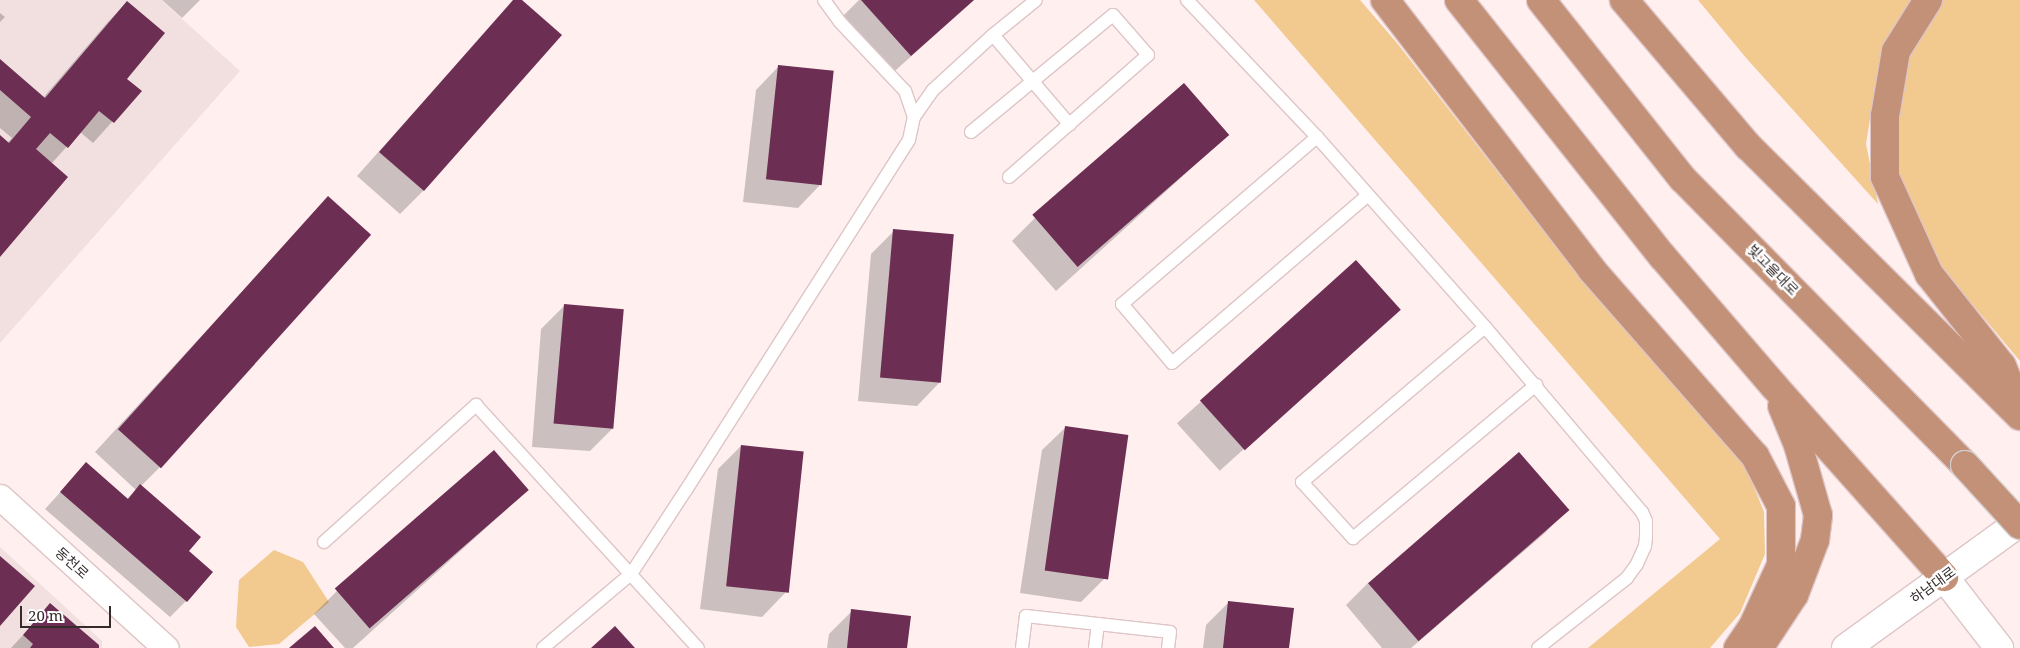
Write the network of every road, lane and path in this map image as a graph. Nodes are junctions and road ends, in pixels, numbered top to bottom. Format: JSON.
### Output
{"nodes":[{"id":1,"x":824,"y":0,"type":"edge"},
{"id":2,"x":1036,"y":0,"type":"edge"},
{"id":3,"x":1186,"y":0,"type":"edge"},
{"id":4,"x":1385,"y":0,"type":"edge"},
{"id":5,"x":1459,"y":0,"type":"edge"},
{"id":6,"x":1541,"y":0,"type":"edge"},
{"id":7,"x":1624,"y":0,"type":"edge"},
{"id":8,"x":1928,"y":0,"type":"edge"},
{"id":9,"x":993,"y":35,"type":"junction"},
{"id":10,"x":1033,"y":82,"type":"junction"},
{"id":11,"x":914,"y":118,"type":"junction"},
{"id":12,"x":1070,"y":125,"type":"junction"},
{"id":13,"x":971,"y":132,"type":"dead end"},
{"id":14,"x":1317,"y":137,"type":"junction"},
{"id":15,"x":1009,"y":177,"type":"dead end"},
{"id":16,"x":1368,"y":195,"type":"junction"},
{"id":17,"x":1485,"y":326,"type":"junction"},
{"id":18,"x":1536,"y":385,"type":"junction"},
{"id":19,"x":1774,"y":386,"type":"junction"},
{"id":20,"x":2020,"y":414,"type":"edge"},
{"id":21,"x":0,"y":497,"type":"edge"},
{"id":22,"x":2020,"y":523,"type":"edge"},
{"id":23,"x":324,"y":542,"type":"dead end"},
{"id":24,"x":630,"y":574,"type":"junction"},
{"id":25,"x":1944,"y":577,"type":"junction"},
{"id":26,"x":1098,"y":624,"type":"junction"},
{"id":27,"x":166,"y":648,"type":"edge"},
{"id":28,"x":543,"y":648,"type":"edge"},
{"id":29,"x":698,"y":648,"type":"edge"},
{"id":30,"x":1022,"y":648,"type":"edge"},
{"id":31,"x":1095,"y":648,"type":"edge"},
{"id":32,"x":1168,"y":648,"type":"edge"},
{"id":33,"x":1538,"y":648,"type":"edge"},
{"id":34,"x":1738,"y":648,"type":"edge"},
{"id":35,"x":1759,"y":648,"type":"edge"},
{"id":36,"x":1846,"y":648,"type":"edge"},
{"id":37,"x":1999,"y":648,"type":"edge"}],
"edges":[{"from":1,"to":11,"type":"lane"},
{"from":2,"to":9,"type":"lane"},
{"from":3,"to":14,"type":"lane"},
{"from":4,"to":34,"type":"highway"},
{"from":5,"to":19,"type":"highway"},
{"from":6,"to":22,"type":"highway","name":"빛고을대로","bridge":true},
{"from":7,"to":20,"type":"highway"},
{"from":8,"to":20,"type":"highway"},
{"from":9,"to":10,"type":"lane"},
{"from":9,"to":11,"type":"lane"},
{"from":10,"to":12,"type":"lane"},
{"from":10,"to":12,"type":"lane"},
{"from":10,"to":13,"type":"lane"},
{"from":11,"to":24,"type":"lane"},
{"from":12,"to":15,"type":"lane"},
{"from":14,"to":16,"type":"lane"},
{"from":14,"to":16,"type":"lane"},
{"from":16,"to":17,"type":"lane"},
{"from":17,"to":18,"type":"lane"},
{"from":17,"to":18,"type":"lane"},
{"from":18,"to":33,"type":"lane"},
{"from":19,"to":25,"type":"highway"},
{"from":19,"to":35,"type":"highway"},
{"from":21,"to":27,"type":"street","name":"동천로"},
{"from":22,"to":25,"type":"street","name":"하남대로"},
{"from":23,"to":24,"type":"lane"},
{"from":24,"to":28,"type":"lane"},
{"from":24,"to":29,"type":"lane"},
{"from":25,"to":36,"type":"street","name":"하남대로"},
{"from":25,"to":37,"type":"street"},
{"from":26,"to":30,"type":"lane"},
{"from":26,"to":31,"type":"lane"},
{"from":26,"to":32,"type":"lane"}]}
